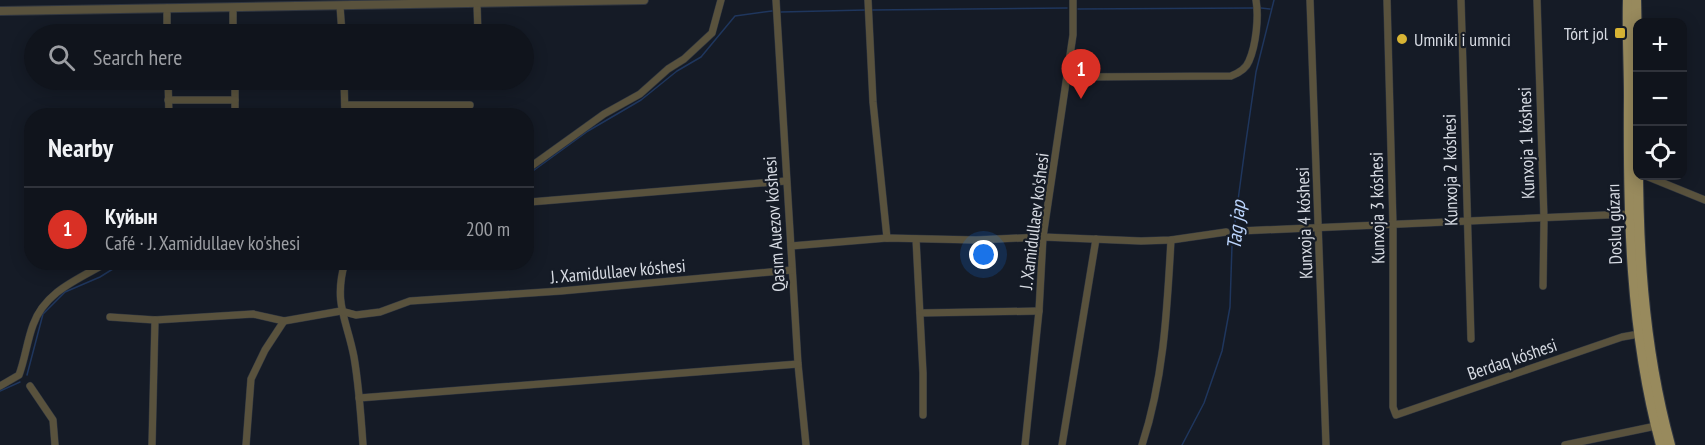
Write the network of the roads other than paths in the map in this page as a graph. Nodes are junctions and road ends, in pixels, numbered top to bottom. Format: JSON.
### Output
{"nodes":[{"id":1,"x":644,"y":0,"type":"edge"},
{"id":2,"x":721,"y":0,"type":"edge"},
{"id":3,"x":776,"y":0,"type":"edge"},
{"id":4,"x":868,"y":0,"type":"edge"},
{"id":5,"x":1072,"y":0,"type":"edge"},
{"id":6,"x":1256,"y":0,"type":"edge"},
{"id":7,"x":1311,"y":0,"type":"edge"},
{"id":8,"x":1387,"y":0,"type":"edge"},
{"id":9,"x":1461,"y":0,"type":"edge"},
{"id":10,"x":1537,"y":0,"type":"edge"},
{"id":11,"x":1628,"y":0,"type":"edge"},
{"id":12,"x":1636,"y":0,"type":"edge"},
{"id":13,"x":602,"y":1,"type":"edge"},
{"id":14,"x":477,"y":4,"type":"junction"},
{"id":15,"x":340,"y":6,"type":"junction"},
{"id":16,"x":166,"y":8,"type":"junction"},
{"id":17,"x":233,"y":8,"type":"junction"},
{"id":18,"x":0,"y":11,"type":"edge"},
{"id":19,"x":167,"y":24,"type":"edge"},
{"id":20,"x":233,"y":24,"type":"edge"},
{"id":21,"x":341,"y":24,"type":"edge"},
{"id":22,"x":478,"y":24,"type":"edge"},
{"id":23,"x":1638,"y":72,"type":"edge"},
{"id":24,"x":1068,"y":75,"type":"junction"},
{"id":25,"x":168,"y":90,"type":"edge"},
{"id":26,"x":235,"y":90,"type":"edge"},
{"id":27,"x":344,"y":90,"type":"edge"},
{"id":28,"x":168,"y":100,"type":"junction"},
{"id":29,"x":235,"y":100,"type":"junction"},
{"id":30,"x":345,"y":105,"type":"joint"},
{"id":31,"x":470,"y":105,"type":"dead end"},
{"id":32,"x":168,"y":108,"type":"edge"},
{"id":33,"x":236,"y":108,"type":"edge"},
{"id":34,"x":534,"y":164,"type":"edge"},
{"id":35,"x":1637,"y":180,"type":"edge"},
{"id":36,"x":1655,"y":180,"type":"edge"},
{"id":37,"x":786,"y":181,"type":"junction"},
{"id":38,"x":1705,"y":201,"type":"edge"},
{"id":39,"x":534,"y":202,"type":"edge"},
{"id":40,"x":1629,"y":214,"type":"junction"},
{"id":41,"x":1544,"y":219,"type":"junction"},
{"id":42,"x":1466,"y":222,"type":"junction"},
{"id":43,"x":1393,"y":225,"type":"junction"},
{"id":44,"x":1319,"y":228,"type":"junction"},
{"id":45,"x":1240,"y":231,"type":"dead end"},
{"id":46,"x":1226,"y":232,"type":"dead end"},
{"id":47,"x":1043,"y":237,"type":"junction"},
{"id":48,"x":887,"y":238,"type":"junction"},
{"id":49,"x":916,"y":239,"type":"junction"},
{"id":50,"x":1096,"y":239,"type":"junction"},
{"id":51,"x":1171,"y":240,"type":"junction"},
{"id":52,"x":791,"y":246,"type":"junction"},
{"id":53,"x":94,"y":270,"type":"edge"},
{"id":54,"x":343,"y":270,"type":"edge"},
{"id":55,"x":792,"y":270,"type":"junction"},
{"id":56,"x":1543,"y":286,"type":"dead end"},
{"id":57,"x":341,"y":311,"type":"junction"},
{"id":58,"x":1039,"y":311,"type":"junction"},
{"id":59,"x":920,"y":314,"type":"junction"},
{"id":60,"x":110,"y":317,"type":"dead end"},
{"id":61,"x":155,"y":320,"type":"junction"},
{"id":62,"x":284,"y":321,"type":"junction"},
{"id":63,"x":1639,"y":333,"type":"junction"},
{"id":64,"x":1471,"y":339,"type":"dead end"},
{"id":65,"x":798,"y":364,"type":"junction"},
{"id":66,"x":0,"y":386,"type":"edge"},
{"id":67,"x":30,"y":386,"type":"dead end"},
{"id":68,"x":359,"y":398,"type":"junction"},
{"id":69,"x":923,"y":415,"type":"dead end"},
{"id":70,"x":1396,"y":415,"type":"joint"},
{"id":71,"x":1656,"y":426,"type":"junction"},
{"id":72,"x":55,"y":445,"type":"edge"},
{"id":73,"x":152,"y":445,"type":"edge"},
{"id":74,"x":246,"y":445,"type":"edge"},
{"id":75,"x":363,"y":445,"type":"edge"},
{"id":76,"x":806,"y":445,"type":"edge"},
{"id":77,"x":1025,"y":445,"type":"edge"},
{"id":78,"x":1062,"y":445,"type":"edge"},
{"id":79,"x":1142,"y":445,"type":"edge"},
{"id":80,"x":1326,"y":445,"type":"edge"},
{"id":81,"x":1565,"y":445,"type":"edge"},
{"id":82,"x":1661,"y":445,"type":"edge"},
{"id":83,"x":1670,"y":445,"type":"edge"}],
"edges":[{"from":1,"to":13,"type":"street"},
{"from":2,"to":34,"type":"street"},
{"from":3,"to":37,"type":"street","name":"Qasım Auezov kóshesi"},
{"from":4,"to":48,"type":"street"},
{"from":5,"to":24,"type":"street","name":"J. Xamidullaev ko'shesi"},
{"from":6,"to":24,"type":"street"},
{"from":7,"to":44,"type":"street","name":"Kunxoja 4 kóshesi"},
{"from":8,"to":43,"type":"street","name":"Kunxoja 3 kóshesi"},
{"from":9,"to":42,"type":"street","name":"Kunxoja 2 kóshesi"},
{"from":10,"to":41,"type":"street","name":"Kunxoja 1 kóshesi"},
{"from":11,"to":40,"type":"main road","name":"Doslıq gúzarı"},
{"from":12,"to":23,"type":"main road"},
{"from":13,"to":14,"type":"street"},
{"from":14,"to":15,"type":"street"},
{"from":14,"to":22,"type":"street"},
{"from":15,"to":17,"type":"street"},
{"from":15,"to":21,"type":"street"},
{"from":16,"to":17,"type":"street"},
{"from":16,"to":18,"type":"street"},
{"from":16,"to":19,"type":"street"},
{"from":17,"to":20,"type":"street"},
{"from":24,"to":47,"type":"street","name":"J. Xamidullaev ko'shesi"},
{"from":25,"to":28,"type":"street"},
{"from":26,"to":29,"type":"street"},
{"from":27,"to":30,"type":"street"},
{"from":28,"to":29,"type":"street"},
{"from":28,"to":32,"type":"street"},
{"from":29,"to":33,"type":"street"},
{"from":30,"to":31,"type":"street"},
{"from":35,"to":83,"type":"main road","name":"Doslıq gúzarı"},
{"from":36,"to":38,"type":"street"},
{"from":37,"to":39,"type":"street"},
{"from":37,"to":52,"type":"street","name":"Qasım Auezov kóshesi"},
{"from":40,"to":41,"type":"street"},
{"from":40,"to":63,"type":"main road","name":"Doslıq gúzarı"},
{"from":41,"to":42,"type":"street"},
{"from":41,"to":56,"type":"street","name":"Kunxoja 1 kóshesi"},
{"from":42,"to":43,"type":"street"},
{"from":42,"to":64,"type":"street","name":"Kunxoja 2 kóshesi"},
{"from":43,"to":44,"type":"street"},
{"from":43,"to":70,"type":"street","name":"Kunxoja 3 kóshesi"},
{"from":44,"to":45,"type":"street"},
{"from":44,"to":80,"type":"street","name":"Kunxoja 4 kóshesi"},
{"from":46,"to":51,"type":"street"},
{"from":47,"to":49,"type":"street"},
{"from":47,"to":50,"type":"street"},
{"from":47,"to":58,"type":"street","name":"J. Xamidullaev ko'shesi"},
{"from":48,"to":49,"type":"street"},
{"from":48,"to":52,"type":"street"},
{"from":49,"to":59,"type":"street"},
{"from":50,"to":51,"type":"street"},
{"from":50,"to":78,"type":"street"},
{"from":51,"to":79,"type":"street"},
{"from":52,"to":55,"type":"street","name":"Qasım Auezov kóshesi"},
{"from":53,"to":66,"type":"street"},
{"from":54,"to":57,"type":"street"},
{"from":55,"to":57,"type":"street","name":"J. Xamidullaev kóshesi"},
{"from":55,"to":65,"type":"street","name":"Qasım Auezov kóshesi"},
{"from":57,"to":62,"type":"street","name":"J. Xamidullaev kóshesi"},
{"from":57,"to":68,"type":"street"},
{"from":58,"to":59,"type":"street"},
{"from":58,"to":77,"type":"street","name":"J. Xamidullaev ko'shesi"},
{"from":59,"to":69,"type":"street"},
{"from":60,"to":61,"type":"street"},
{"from":61,"to":62,"type":"street"},
{"from":61,"to":73,"type":"street"},
{"from":62,"to":74,"type":"street"},
{"from":63,"to":70,"type":"street","name":"Berdaq kóshesi"},
{"from":63,"to":71,"type":"main road","name":"Doslıq gúzarı"},
{"from":65,"to":68,"type":"street"},
{"from":65,"to":76,"type":"street","name":"Qasım Auezov kóshesi"},
{"from":67,"to":72,"type":"street"},
{"from":68,"to":75,"type":"street"},
{"from":71,"to":81,"type":"street"},
{"from":71,"to":82,"type":"main road","name":"Doslıq gúzarı"}]}
